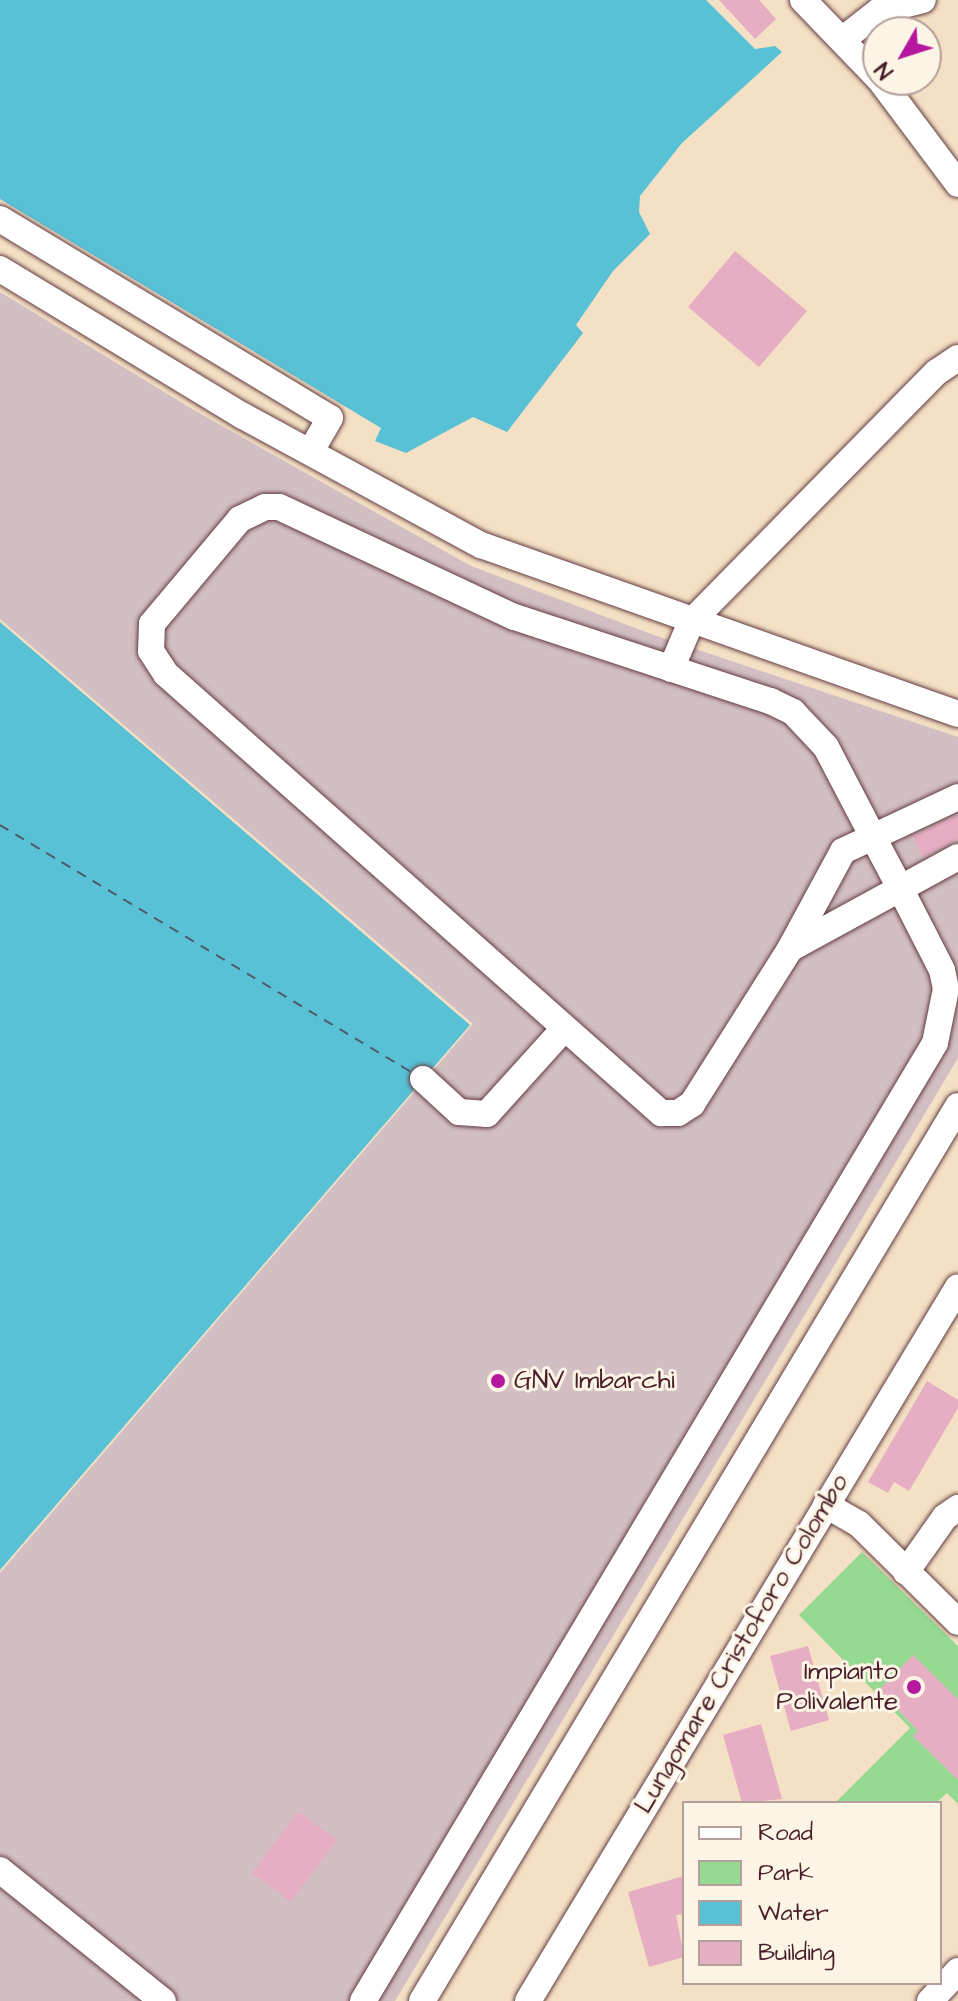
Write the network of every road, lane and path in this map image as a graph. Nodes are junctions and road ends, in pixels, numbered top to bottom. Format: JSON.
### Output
{"nodes":[{"id":1,"x":803,"y":0,"type":"edge"},
{"id":2,"x":923,"y":0,"type":"edge"},
{"id":3,"x":828,"y":22,"type":"edge"},
{"id":4,"x":862,"y":60,"type":"edge"},
{"id":5,"x":892,"y":96,"type":"edge"},
{"id":6,"x":958,"y":184,"type":"edge"},
{"id":7,"x":0,"y":219,"type":"edge"},
{"id":8,"x":0,"y":269,"type":"edge"},
{"id":9,"x":958,"y":358,"type":"edge"},
{"id":10,"x":310,"y":452,"type":"junction"},
{"id":11,"x":691,"y":622,"type":"junction"},
{"id":12,"x":671,"y":669,"type":"junction"},
{"id":13,"x":958,"y":714,"type":"edge"},
{"id":14,"x":958,"y":797,"type":"edge"},
{"id":15,"x":873,"y":837,"type":"junction"},
{"id":16,"x":958,"y":857,"type":"edge"},
{"id":17,"x":899,"y":886,"type":"junction"},
{"id":18,"x":790,"y":949,"type":"junction"},
{"id":19,"x":563,"y":1030,"type":"junction"},
{"id":20,"x":423,"y":1079,"type":"dead end"},
{"id":21,"x":958,"y":1106,"type":"edge"},
{"id":22,"x":958,"y":1287,"type":"edge"},
{"id":23,"x":826,"y":1505,"type":"junction"},
{"id":24,"x":958,"y":1508,"type":"edge"},
{"id":25,"x":906,"y":1572,"type":"junction"},
{"id":26,"x":958,"y":1622,"type":"edge"},
{"id":27,"x":0,"y":1870,"type":"edge"},
{"id":28,"x":958,"y":1971,"type":"edge"},
{"id":29,"x":163,"y":2001,"type":"edge"},
{"id":30,"x":363,"y":2001,"type":"edge"},
{"id":31,"x":422,"y":2001,"type":"edge"},
{"id":32,"x":528,"y":2001,"type":"edge"},
{"id":33,"x":930,"y":2001,"type":"edge"}],
"edges":[{"from":1,"to":3,"type":"street"},
{"from":2,"to":3,"type":"street"},
{"from":3,"to":4,"type":"street"},
{"from":5,"to":6,"type":"street"},
{"from":7,"to":10,"type":"street"},
{"from":8,"to":10,"type":"street"},
{"from":9,"to":11,"type":"street"},
{"from":10,"to":11,"type":"street"},
{"from":11,"to":12,"type":"street"},
{"from":11,"to":13,"type":"street"},
{"from":12,"to":15,"type":"street"},
{"from":12,"to":19,"type":"street"},
{"from":14,"to":15,"type":"street"},
{"from":15,"to":17,"type":"street"},
{"from":15,"to":18,"type":"street"},
{"from":16,"to":17,"type":"street"},
{"from":17,"to":18,"type":"street"},
{"from":17,"to":30,"type":"street"},
{"from":18,"to":19,"type":"street"},
{"from":19,"to":20,"type":"street"},
{"from":21,"to":31,"type":"street"},
{"from":22,"to":23,"type":"street","name":"Lungomare Cristoforo Colombo"},
{"from":23,"to":25,"type":"street"},
{"from":23,"to":32,"type":"street","name":"Lungomare Cristoforo Colombo"},
{"from":24,"to":25,"type":"street"},
{"from":25,"to":26,"type":"street"},
{"from":27,"to":29,"type":"street"},
{"from":28,"to":33,"type":"street"}]}
